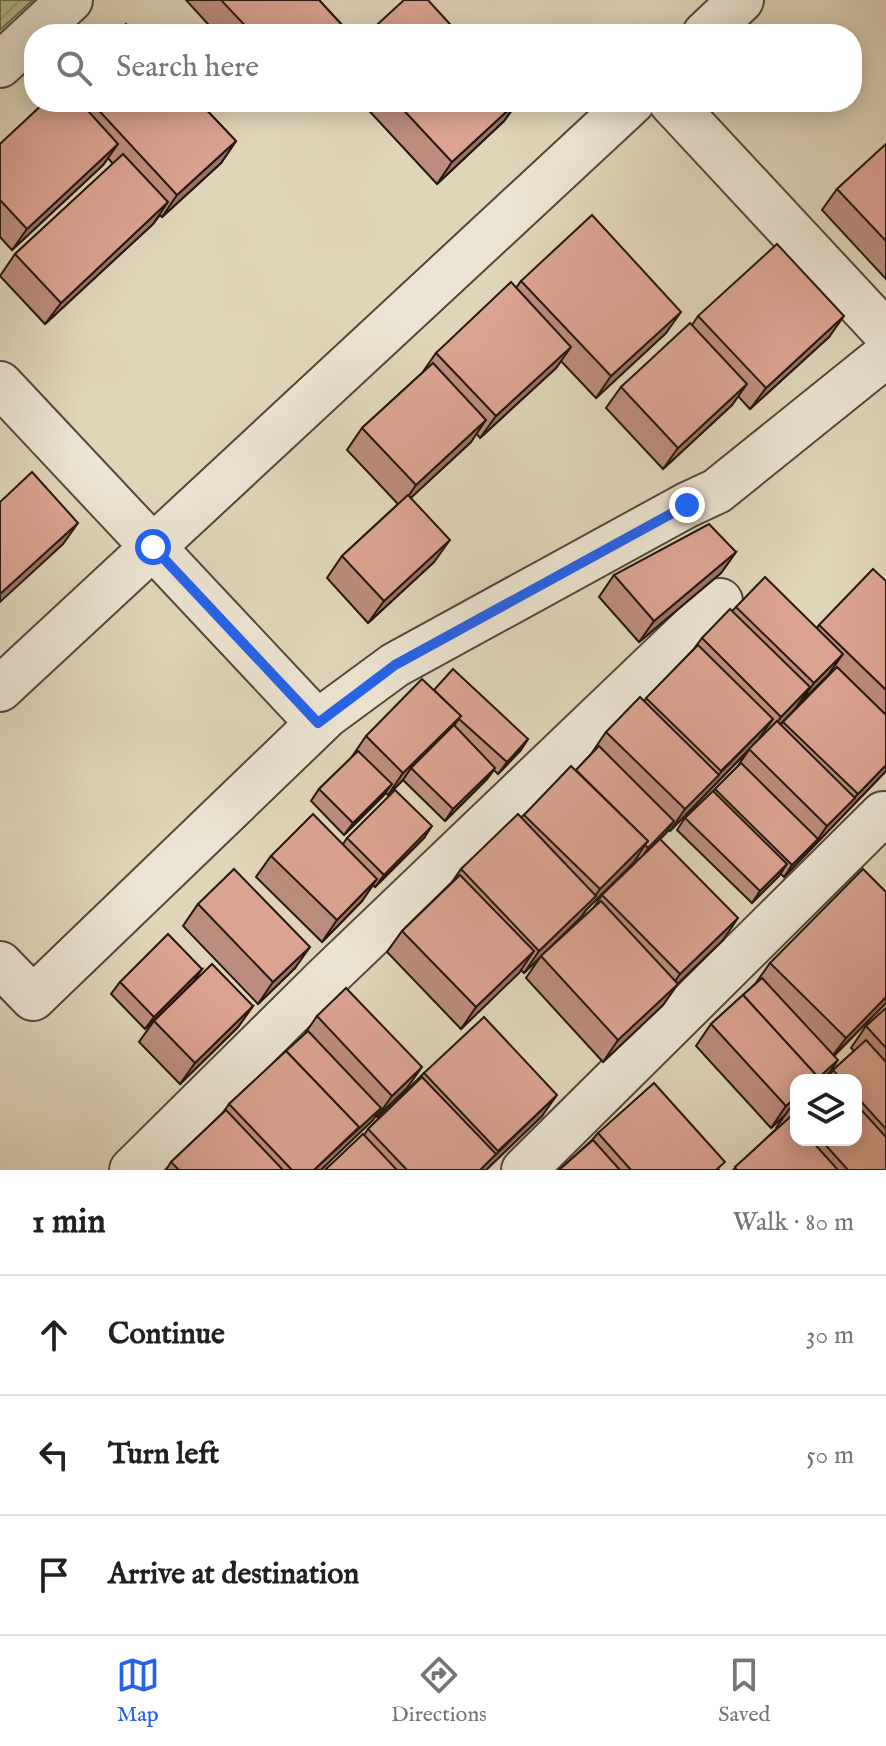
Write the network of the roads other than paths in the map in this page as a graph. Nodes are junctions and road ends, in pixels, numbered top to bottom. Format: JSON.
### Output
{"nodes":[{"id":1,"x":70,"y":0,"type":"edge"},
{"id":2,"x":741,"y":0,"type":"edge"},
{"id":3,"x":44,"y":24,"type":"edge"},
{"id":4,"x":716,"y":24,"type":"edge"},
{"id":5,"x":24,"y":43,"type":"edge"},
{"id":6,"x":0,"y":65,"type":"edge"},
{"id":7,"x":621,"y":112,"type":"edge"},
{"id":8,"x":680,"y":112,"type":"edge"},
{"id":9,"x":886,"y":333,"type":"edge"},
{"id":10,"x":886,"y":355,"type":"edge"},
{"id":11,"x":0,"y":384,"type":"edge"},
{"id":12,"x":153,"y":547,"type":"junction"},
{"id":13,"x":720,"y":601,"type":"dead end"},
{"id":14,"x":0,"y":689,"type":"edge"},
{"id":15,"x":318,"y":723,"type":"junction"},
{"id":16,"x":883,"y":814,"type":"dead end"},
{"id":17,"x":294,"y":946,"type":"edge"},
{"id":18,"x":0,"y":964,"type":"edge"},
{"id":19,"x":325,"y":979,"type":"junction"},
{"id":20,"x":132,"y":1170,"type":"edge"},
{"id":21,"x":524,"y":1170,"type":"edge"}],
"edges":[{"from":1,"to":3,"type":"street"},
{"from":2,"to":4,"type":"street"},
{"from":5,"to":6,"type":"street"},
{"from":7,"to":12,"type":"street"},
{"from":8,"to":9,"type":"street"},
{"from":10,"to":15,"type":"street"},
{"from":11,"to":12,"type":"street"},
{"from":12,"to":14,"type":"street"},
{"from":12,"to":15,"type":"street"},
{"from":13,"to":19,"type":"street"},
{"from":15,"to":18,"type":"street"},
{"from":16,"to":21,"type":"street"},
{"from":17,"to":19,"type":"street"},
{"from":19,"to":20,"type":"street"}]}
